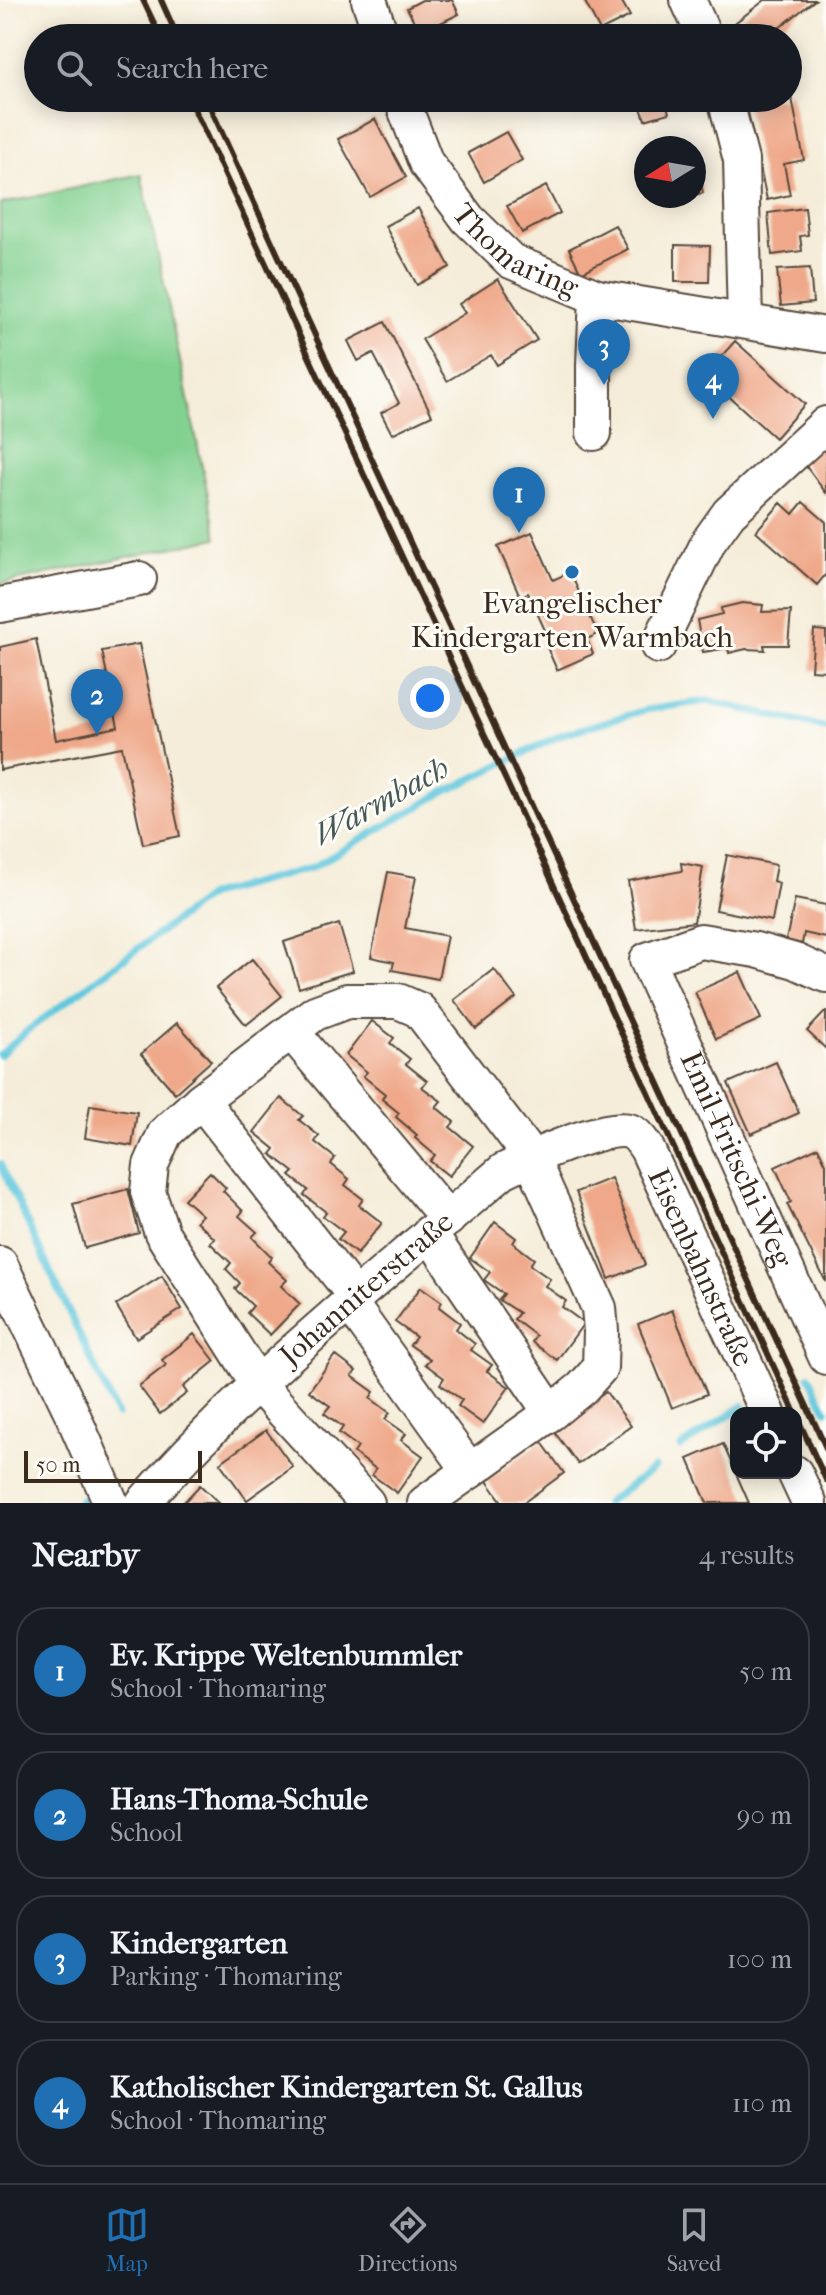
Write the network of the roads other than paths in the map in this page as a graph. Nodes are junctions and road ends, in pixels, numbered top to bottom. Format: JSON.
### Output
{"nodes":[{"id":1,"x":369,"y":0,"type":"edge"},
{"id":2,"x":688,"y":0,"type":"edge"},
{"id":3,"x":377,"y":24,"type":"edge"},
{"id":4,"x":699,"y":24,"type":"edge"},
{"id":5,"x":406,"y":112,"type":"edge"},
{"id":6,"x":729,"y":112,"type":"edge"},
{"id":7,"x":597,"y":297,"type":"junction"},
{"id":8,"x":745,"y":321,"type":"junction"},
{"id":9,"x":826,"y":335,"type":"edge"},
{"id":10,"x":826,"y":424,"type":"edge"},
{"id":11,"x":594,"y":433,"type":"dead end"},
{"id":12,"x":139,"y":579,"type":"dead end"},
{"id":13,"x":0,"y":605,"type":"edge"},
{"id":14,"x":658,"y":646,"type":"dead end"},
{"id":15,"x":826,"y":975,"type":"edge"},
{"id":16,"x":292,"y":1032,"type":"junction"},
{"id":17,"x":201,"y":1100,"type":"junction"},
{"id":18,"x":627,"y":1130,"type":"joint"},
{"id":19,"x":531,"y":1157,"type":"junction"},
{"id":20,"x":438,"y":1226,"type":"junction"},
{"id":21,"x":0,"y":1264,"type":"edge"},
{"id":22,"x":352,"y":1299,"type":"junction"},
{"id":23,"x":826,"y":1357,"type":"edge"},
{"id":24,"x":258,"y":1384,"type":"junction"},
{"id":25,"x":765,"y":1407,"type":"edge"},
{"id":26,"x":551,"y":1413,"type":"junction"},
{"id":27,"x":470,"y":1471,"type":"junction"},
{"id":28,"x":798,"y":1479,"type":"edge"},
{"id":29,"x":111,"y":1503,"type":"edge"},
{"id":30,"x":143,"y":1503,"type":"edge"},
{"id":31,"x":367,"y":1503,"type":"edge"},
{"id":32,"x":425,"y":1503,"type":"edge"},
{"id":33,"x":809,"y":1503,"type":"edge"}],
"edges":[{"from":1,"to":3,"type":"street"},
{"from":2,"to":4,"type":"street"},
{"from":5,"to":7,"type":"street","name":"Thomaring"},
{"from":6,"to":8,"type":"street"},
{"from":7,"to":8,"type":"street","name":"Thomaring"},
{"from":7,"to":11,"type":"street"},
{"from":8,"to":9,"type":"street","name":"Thomaring"},
{"from":10,"to":14,"type":"street"},
{"from":12,"to":13,"type":"street"},
{"from":15,"to":23,"type":"street","name":"Emil-Fritschi-Weg"},
{"from":16,"to":17,"type":"street"},
{"from":16,"to":19,"type":"street"},
{"from":16,"to":20,"type":"street"},
{"from":17,"to":22,"type":"street"},
{"from":17,"to":24,"type":"street"},
{"from":18,"to":19,"type":"street","name":"Johanniterstraße"},
{"from":18,"to":25,"type":"street","name":"Eisenbahnstraße"},
{"from":19,"to":20,"type":"street","name":"Johanniterstraße"},
{"from":19,"to":26,"type":"street"},
{"from":20,"to":22,"type":"street","name":"Johanniterstraße"},
{"from":20,"to":26,"type":"street"},
{"from":21,"to":29,"type":"street"},
{"from":22,"to":24,"type":"street","name":"Johanniterstraße"},
{"from":22,"to":27,"type":"street"},
{"from":24,"to":30,"type":"street","name":"Johanniterstraße"},
{"from":24,"to":31,"type":"street"},
{"from":26,"to":27,"type":"street"},
{"from":27,"to":32,"type":"street"},
{"from":28,"to":33,"type":"street"}]}
